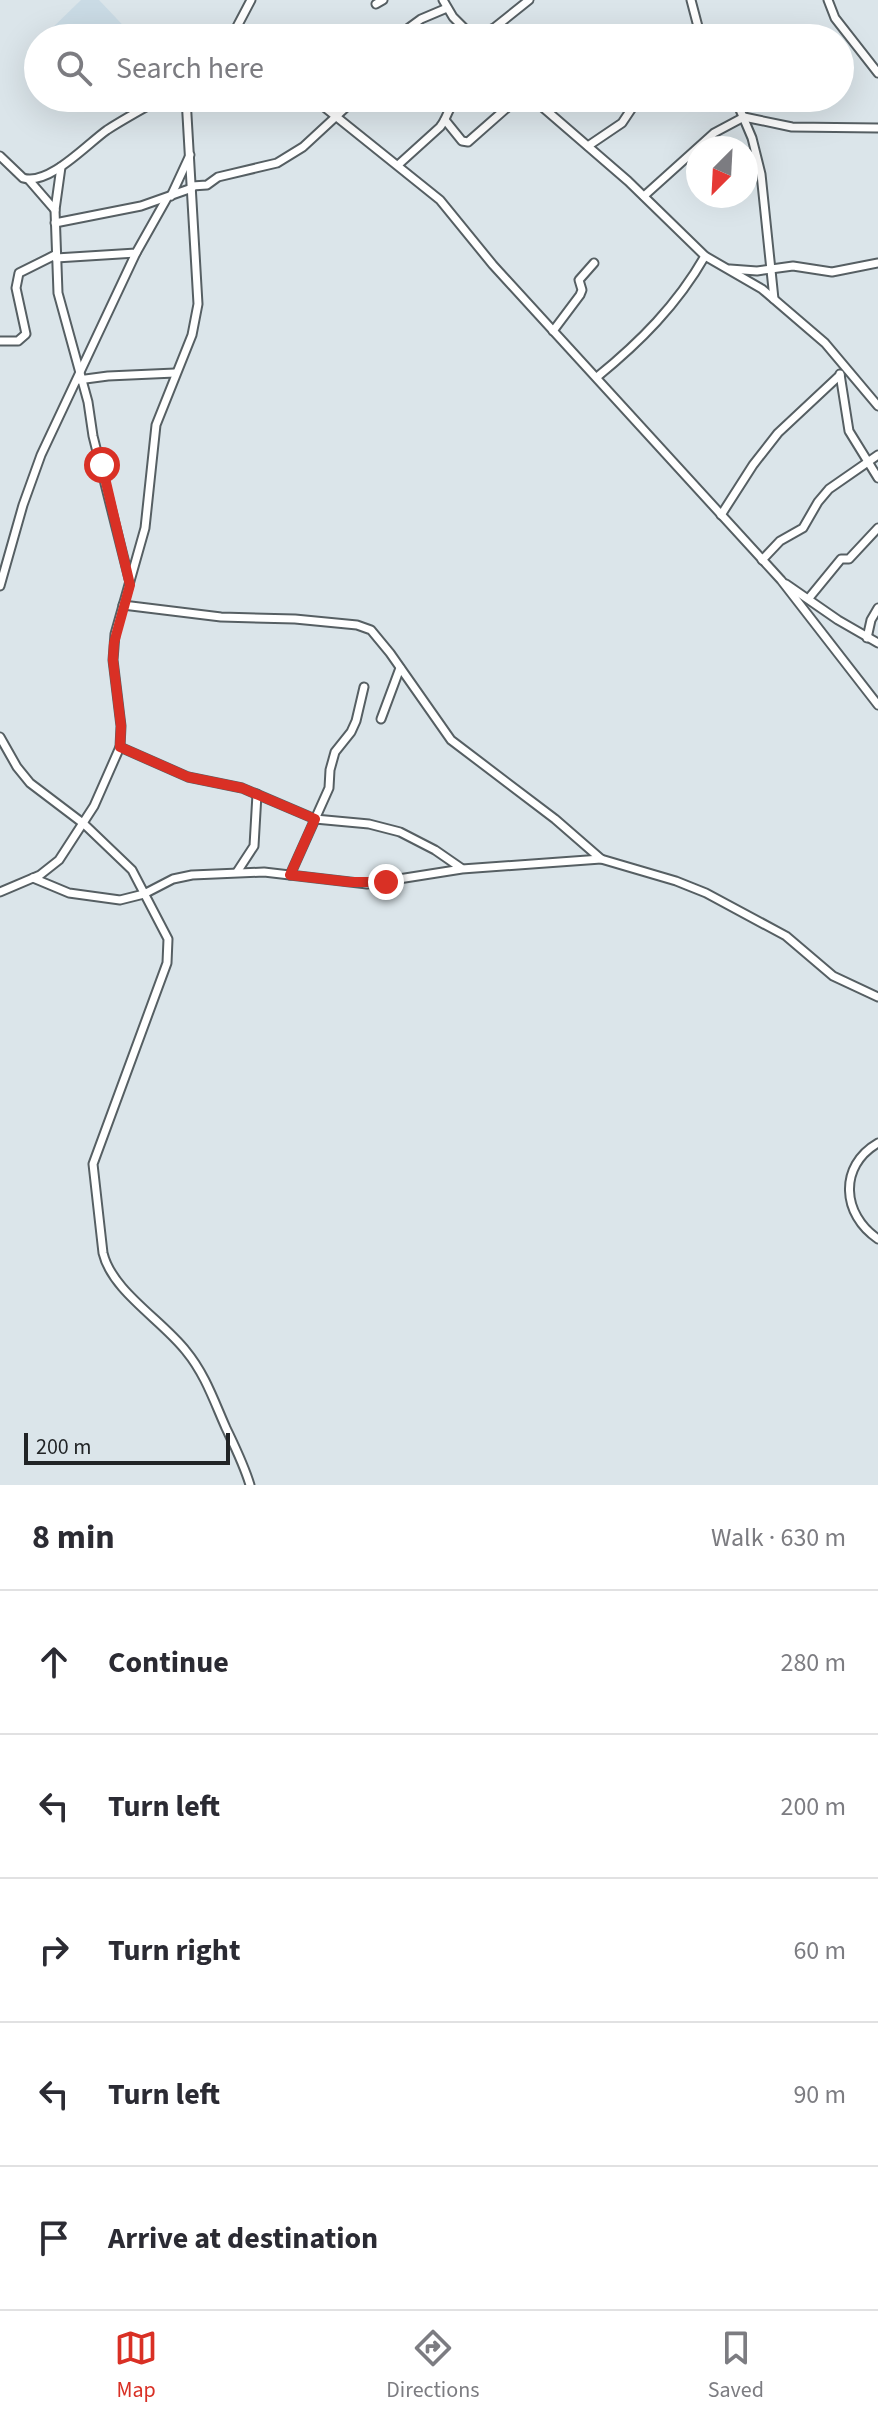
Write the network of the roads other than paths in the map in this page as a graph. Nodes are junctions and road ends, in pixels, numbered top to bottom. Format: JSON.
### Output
{"nodes":[{"id":1,"x":251,"y":0,"type":"edge"},
{"id":2,"x":443,"y":0,"type":"edge"},
{"id":3,"x":529,"y":0,"type":"edge"},
{"id":4,"x":691,"y":0,"type":"edge"},
{"id":5,"x":828,"y":0,"type":"edge"},
{"id":6,"x":447,"y":8,"type":"junction"},
{"id":7,"x":240,"y":24,"type":"edge"},
{"id":8,"x":414,"y":24,"type":"edge"},
{"id":9,"x":461,"y":24,"type":"edge"},
{"id":10,"x":499,"y":24,"type":"edge"},
{"id":11,"x":697,"y":24,"type":"edge"},
{"id":12,"x":840,"y":24,"type":"edge"},
{"id":13,"x":854,"y":42,"type":"edge"},
{"id":14,"x":878,"y":73,"type":"edge"},
{"id":15,"x":138,"y":112,"type":"edge"},
{"id":16,"x":187,"y":112,"type":"edge"},
{"id":17,"x":329,"y":112,"type":"edge"},
{"id":18,"x":338,"y":112,"type":"edge"},
{"id":19,"x":447,"y":112,"type":"edge"},
{"id":20,"x":502,"y":112,"type":"edge"},
{"id":21,"x":548,"y":112,"type":"edge"},
{"id":22,"x":629,"y":112,"type":"edge"},
{"id":23,"x":742,"y":112,"type":"edge"},
{"id":24,"x":333,"y":116,"type":"junction"},
{"id":25,"x":744,"y":117,"type":"junction"},
{"id":26,"x":445,"y":120,"type":"junction"},
{"id":27,"x":878,"y":128,"type":"edge"},
{"id":28,"x":588,"y":146,"type":"junction"},
{"id":29,"x":190,"y":154,"type":"junction"},
{"id":30,"x":0,"y":156,"type":"edge"},
{"id":31,"x":398,"y":165,"type":"junction"},
{"id":32,"x":61,"y":167,"type":"junction"},
{"id":33,"x":29,"y":180,"type":"junction"},
{"id":34,"x":192,"y":187,"type":"junction"},
{"id":35,"x":644,"y":196,"type":"junction"},
{"id":36,"x":169,"y":197,"type":"junction"},
{"id":37,"x":55,"y":210,"type":"junction"},
{"id":38,"x":55,"y":223,"type":"junction"},
{"id":39,"x":136,"y":253,"type":"junction"},
{"id":40,"x":56,"y":256,"type":"junction"},
{"id":41,"x":705,"y":256,"type":"junction"},
{"id":42,"x":594,"y":263,"type":"dead end"},
{"id":43,"x":878,"y":263,"type":"edge"},
{"id":44,"x":722,"y":268,"type":"junction"},
{"id":45,"x":770,"y":269,"type":"junction"},
{"id":46,"x":774,"y":299,"type":"junction"},
{"id":47,"x":553,"y":331,"type":"junction"},
{"id":48,"x":0,"y":341,"type":"edge"},
{"id":49,"x":839,"y":360,"type":"junction"},
{"id":50,"x":175,"y":373,"type":"junction"},
{"id":51,"x":840,"y":375,"type":"junction"},
{"id":52,"x":78,"y":377,"type":"junction"},
{"id":53,"x":597,"y":377,"type":"junction"},
{"id":54,"x":878,"y":406,"type":"edge"},
{"id":55,"x":878,"y":455,"type":"edge"},
{"id":56,"x":867,"y":463,"type":"junction"},
{"id":57,"x":878,"y":478,"type":"edge"},
{"id":58,"x":721,"y":515,"type":"junction"},
{"id":59,"x":878,"y":528,"type":"edge"},
{"id":60,"x":762,"y":560,"type":"junction"},
{"id":61,"x":781,"y":580,"type":"junction"},
{"id":62,"x":130,"y":585,"type":"junction"},
{"id":63,"x":0,"y":586,"type":"edge"},
{"id":64,"x":809,"y":598,"type":"junction"},
{"id":65,"x":123,"y":605,"type":"junction"},
{"id":66,"x":878,"y":608,"type":"edge"},
{"id":67,"x":867,"y":638,"type":"junction"},
{"id":68,"x":878,"y":643,"type":"edge"},
{"id":69,"x":400,"y":668,"type":"junction"},
{"id":70,"x":364,"y":687,"type":"dead end"},
{"id":71,"x":878,"y":705,"type":"edge"},
{"id":72,"x":381,"y":719,"type":"dead end"},
{"id":73,"x":0,"y":737,"type":"edge"},
{"id":74,"x":120,"y":747,"type":"junction"},
{"id":75,"x":257,"y":794,"type":"junction"},
{"id":76,"x":315,"y":819,"type":"junction"},
{"id":77,"x":84,"y":824,"type":"junction"},
{"id":78,"x":601,"y":859,"type":"junction"},
{"id":79,"x":462,"y":869,"type":"junction"},
{"id":80,"x":237,"y":872,"type":"junction"},
{"id":81,"x":290,"y":875,"type":"junction"},
{"id":82,"x":33,"y":878,"type":"junction"},
{"id":83,"x":0,"y":892,"type":"edge"},
{"id":84,"x":144,"y":894,"type":"junction"},
{"id":85,"x":878,"y":997,"type":"edge"},
{"id":86,"x":878,"y":1143,"type":"edge"},
{"id":87,"x":878,"y":1239,"type":"edge"},
{"id":88,"x":250,"y":1485,"type":"edge"}],
"edges":[{"from":1,"to":7,"type":"street"},
{"from":2,"to":6,"type":"street"},
{"from":3,"to":10,"type":"street"},
{"from":4,"to":11,"type":"street"},
{"from":5,"to":12,"type":"street"},
{"from":6,"to":8,"type":"street"},
{"from":6,"to":9,"type":"street"},
{"from":13,"to":14,"type":"street"},
{"from":15,"to":32,"type":"street"},
{"from":16,"to":29,"type":"street"},
{"from":17,"to":24,"type":"street"},
{"from":18,"to":24,"type":"street"},
{"from":19,"to":26,"type":"street"},
{"from":20,"to":26,"type":"street"},
{"from":21,"to":28,"type":"street"},
{"from":22,"to":28,"type":"street"},
{"from":23,"to":25,"type":"street"},
{"from":24,"to":31,"type":"street"},
{"from":24,"to":34,"type":"street"},
{"from":25,"to":27,"type":"street"},
{"from":25,"to":35,"type":"street"},
{"from":25,"to":45,"type":"street"},
{"from":26,"to":31,"type":"street"},
{"from":28,"to":35,"type":"street"},
{"from":29,"to":34,"type":"street"},
{"from":29,"to":36,"type":"street"},
{"from":30,"to":33,"type":"street"},
{"from":31,"to":47,"type":"street"},
{"from":32,"to":33,"type":"street"},
{"from":32,"to":37,"type":"street"},
{"from":33,"to":37,"type":"street"},
{"from":34,"to":36,"type":"street"},
{"from":34,"to":50,"type":"street"},
{"from":35,"to":41,"type":"street"},
{"from":36,"to":38,"type":"street"},
{"from":36,"to":39,"type":"street"},
{"from":37,"to":38,"type":"street"},
{"from":38,"to":40,"type":"street"},
{"from":39,"to":40,"type":"street"},
{"from":39,"to":52,"type":"street"},
{"from":40,"to":48,"type":"street"},
{"from":40,"to":52,"type":"street"},
{"from":41,"to":44,"type":"street"},
{"from":41,"to":53,"type":"street"},
{"from":42,"to":47,"type":"street"},
{"from":43,"to":45,"type":"street"},
{"from":44,"to":45,"type":"street"},
{"from":44,"to":46,"type":"street"},
{"from":45,"to":46,"type":"street"},
{"from":46,"to":49,"type":"street"},
{"from":47,"to":53,"type":"street"},
{"from":49,"to":51,"type":"street"},
{"from":49,"to":54,"type":"street"},
{"from":50,"to":52,"type":"street"},
{"from":50,"to":62,"type":"street"},
{"from":51,"to":56,"type":"street"},
{"from":51,"to":58,"type":"street"},
{"from":52,"to":62,"type":"street"},
{"from":52,"to":63,"type":"street"},
{"from":53,"to":58,"type":"street"},
{"from":55,"to":56,"type":"street"},
{"from":56,"to":57,"type":"street"},
{"from":56,"to":60,"type":"street"},
{"from":58,"to":60,"type":"street"},
{"from":59,"to":64,"type":"street"},
{"from":60,"to":61,"type":"street"},
{"from":61,"to":64,"type":"street"},
{"from":61,"to":71,"type":"street"},
{"from":62,"to":65,"type":"street"},
{"from":64,"to":67,"type":"street"},
{"from":65,"to":69,"type":"street"},
{"from":65,"to":74,"type":"street"},
{"from":66,"to":67,"type":"street"},
{"from":67,"to":68,"type":"street"},
{"from":69,"to":72,"type":"street"},
{"from":69,"to":78,"type":"street"},
{"from":70,"to":76,"type":"street"},
{"from":73,"to":77,"type":"street"},
{"from":74,"to":75,"type":"street"},
{"from":74,"to":77,"type":"street"},
{"from":75,"to":76,"type":"street"},
{"from":75,"to":80,"type":"street"},
{"from":76,"to":79,"type":"street"},
{"from":76,"to":81,"type":"street"},
{"from":77,"to":82,"type":"street"},
{"from":77,"to":84,"type":"street"},
{"from":78,"to":79,"type":"street"},
{"from":78,"to":85,"type":"street"},
{"from":79,"to":81,"type":"street"},
{"from":80,"to":81,"type":"street"},
{"from":80,"to":84,"type":"street"},
{"from":82,"to":83,"type":"street"},
{"from":82,"to":84,"type":"street"},
{"from":84,"to":88,"type":"street"},
{"from":86,"to":87,"type":"street"}]}
